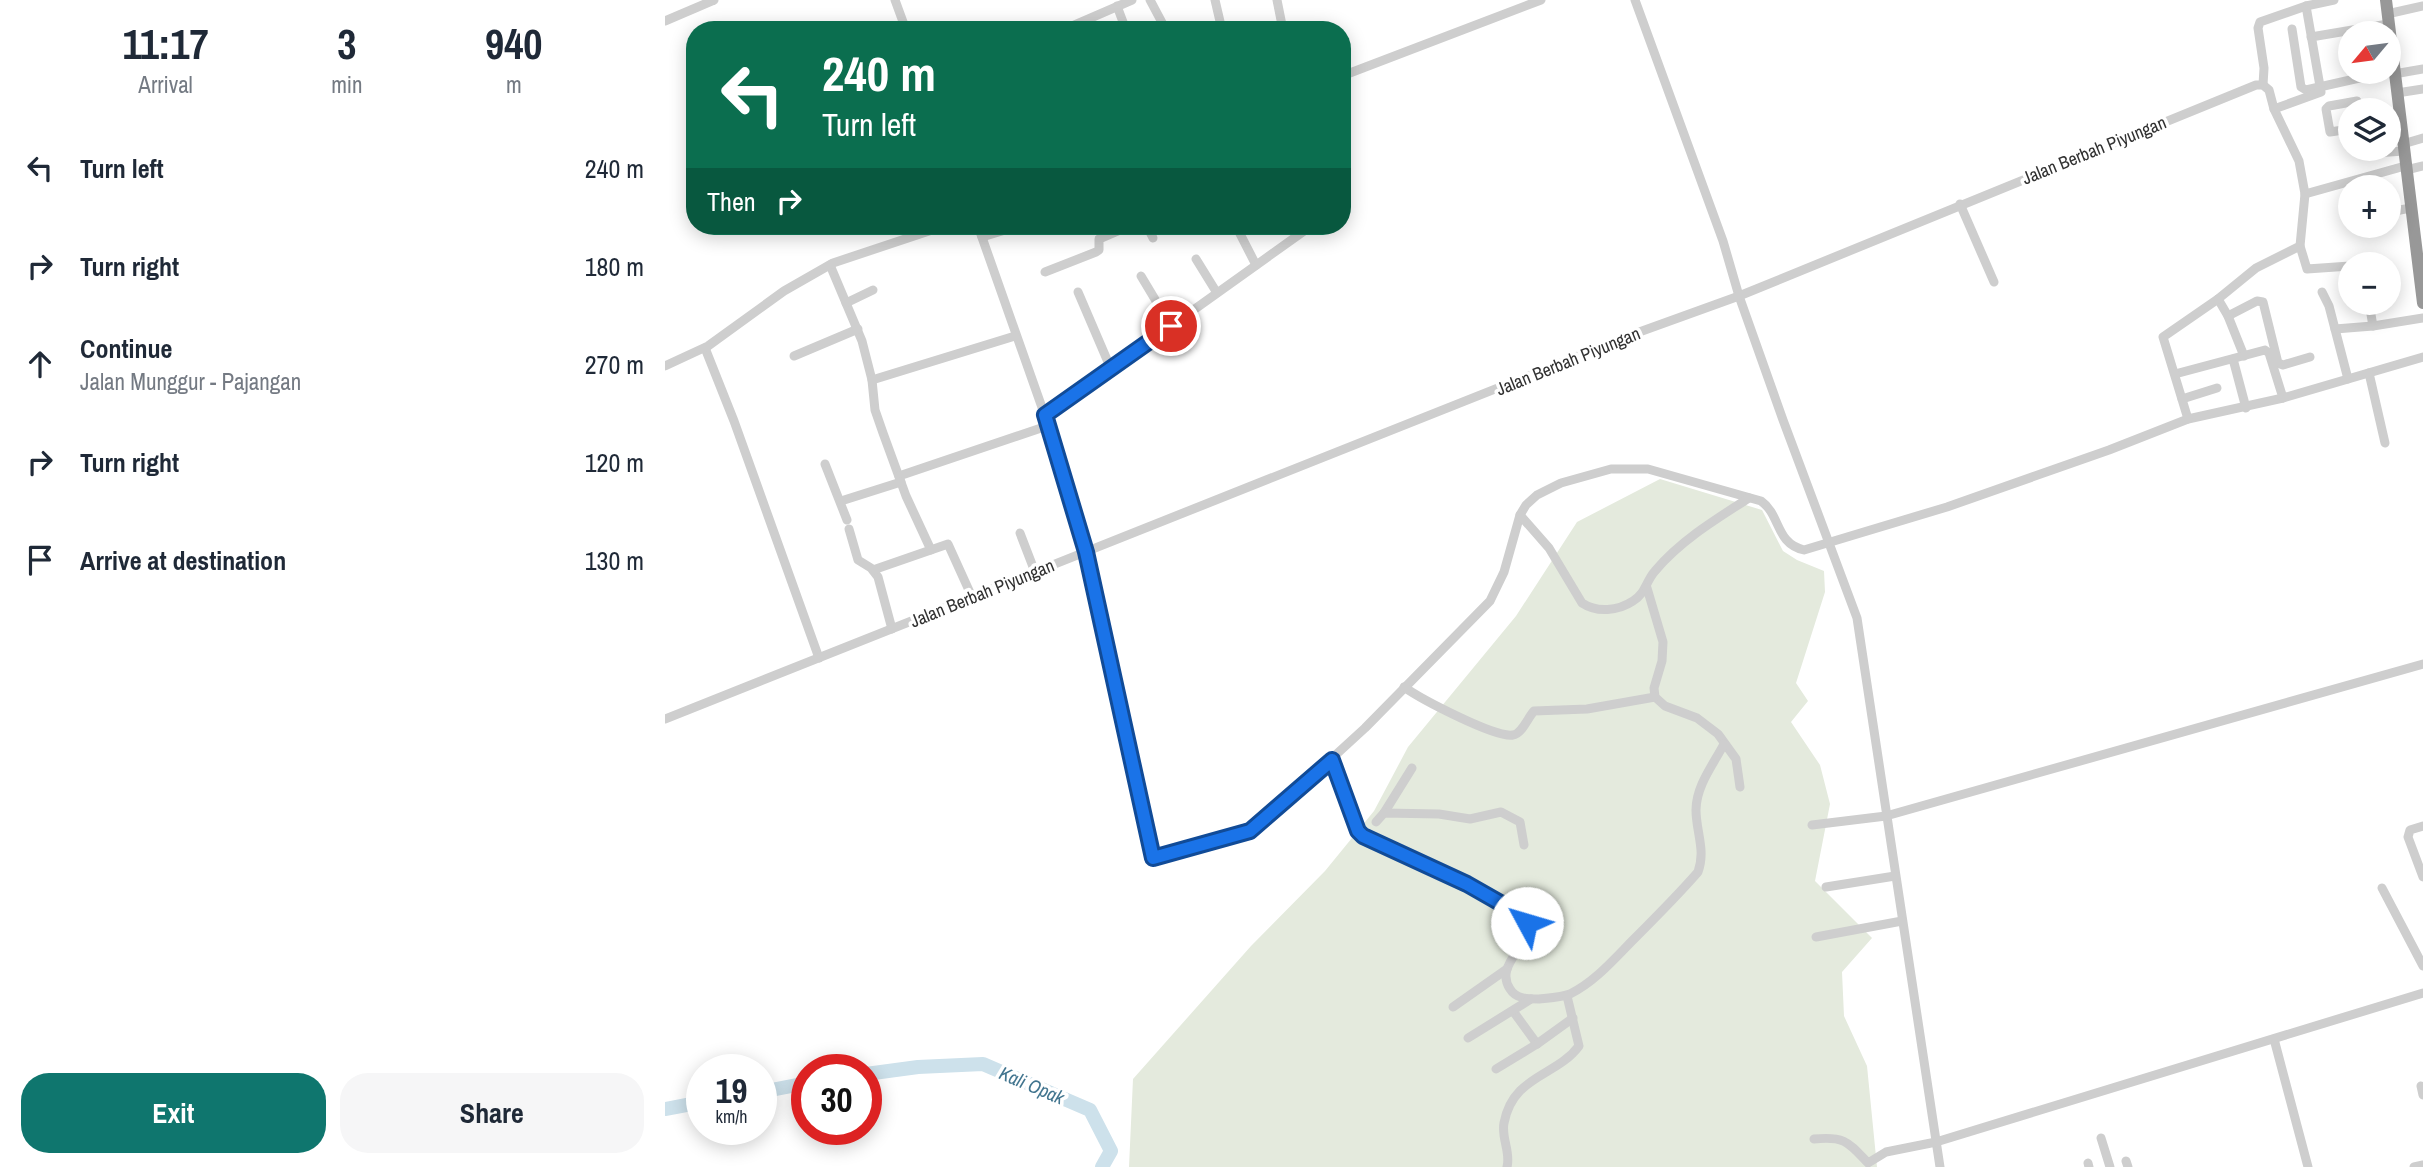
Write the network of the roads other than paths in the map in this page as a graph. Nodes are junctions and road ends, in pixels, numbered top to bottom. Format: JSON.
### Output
{"nodes":[{"id":1,"x":714,"y":0,"type":"edge"},
{"id":2,"x":895,"y":0,"type":"edge"},
{"id":3,"x":1132,"y":0,"type":"edge"},
{"id":4,"x":1150,"y":0,"type":"edge"},
{"id":5,"x":1215,"y":0,"type":"edge"},
{"id":6,"x":1277,"y":0,"type":"edge"},
{"id":7,"x":1541,"y":0,"type":"edge"},
{"id":8,"x":1635,"y":0,"type":"edge"},
{"id":9,"x":2334,"y":0,"type":"edge"},
{"id":10,"x":2386,"y":0,"type":"edge"},
{"id":11,"x":1117,"y":6,"type":"junction"},
{"id":12,"x":2306,"y":6,"type":"junction"},
{"id":13,"x":2423,"y":6,"type":"edge"},
{"id":14,"x":2388,"y":19,"type":"junction"},
{"id":15,"x":665,"y":21,"type":"edge"},
{"id":16,"x":903,"y":21,"type":"edge"},
{"id":17,"x":1083,"y":21,"type":"edge"},
{"id":18,"x":1123,"y":21,"type":"edge"},
{"id":19,"x":1161,"y":21,"type":"edge"},
{"id":20,"x":1220,"y":21,"type":"edge"},
{"id":21,"x":1281,"y":21,"type":"edge"},
{"id":22,"x":2292,"y":29,"type":"dead end"},
{"id":23,"x":2311,"y":37,"type":"junction"},
{"id":24,"x":2423,"y":69,"type":"edge"},
{"id":25,"x":2401,"y":71,"type":"edge"},
{"id":26,"x":1351,"y":73,"type":"edge"},
{"id":27,"x":2338,"y":82,"type":"edge"},
{"id":28,"x":2394,"y":84,"type":"edge"},
{"id":29,"x":2263,"y":85,"type":"junction"},
{"id":30,"x":2319,"y":86,"type":"junction"},
{"id":31,"x":2423,"y":89,"type":"edge"},
{"id":32,"x":2396,"y":93,"type":"junction"},
{"id":33,"x":2396,"y":98,"type":"edge"},
{"id":34,"x":2338,"y":104,"type":"edge"},
{"id":35,"x":2274,"y":109,"type":"junction"},
{"id":36,"x":2338,"y":131,"type":"edge"},
{"id":37,"x":2423,"y":138,"type":"edge"},
{"id":38,"x":2401,"y":142,"type":"edge"},
{"id":39,"x":2403,"y":148,"type":"junction"},
{"id":40,"x":2423,"y":166,"type":"edge"},
{"id":41,"x":2406,"y":168,"type":"junction"},
{"id":42,"x":2305,"y":194,"type":"junction"},
{"id":43,"x":1960,"y":204,"type":"junction"},
{"id":44,"x":2411,"y":208,"type":"junction"},
{"id":45,"x":2401,"y":210,"type":"edge"},
{"id":46,"x":918,"y":235,"type":"edge"},
{"id":47,"x":989,"y":235,"type":"edge"},
{"id":48,"x":1108,"y":235,"type":"edge"},
{"id":49,"x":1151,"y":235,"type":"edge"},
{"id":50,"x":1240,"y":235,"type":"edge"},
{"id":51,"x":1298,"y":235,"type":"edge"},
{"id":52,"x":982,"y":237,"type":"joint"},
{"id":53,"x":1153,"y":239,"type":"dead end"},
{"id":54,"x":2300,"y":246,"type":"junction"},
{"id":55,"x":1196,"y":259,"type":"dead end"},
{"id":56,"x":830,"y":265,"type":"junction"},
{"id":57,"x":1256,"y":265,"type":"junction"},
{"id":58,"x":2338,"y":267,"type":"edge"},
{"id":59,"x":1045,"y":272,"type":"dead end"},
{"id":60,"x":2421,"y":274,"type":"edge"},
{"id":61,"x":1141,"y":276,"type":"dead end"},
{"id":62,"x":1994,"y":282,"type":"dead end"},
{"id":63,"x":873,"y":290,"type":"dead end"},
{"id":64,"x":1078,"y":292,"type":"dead end"},
{"id":65,"x":2322,"y":292,"type":"dead end"},
{"id":66,"x":1217,"y":293,"type":"junction"},
{"id":67,"x":1739,"y":296,"type":"junction"},
{"id":68,"x":2218,"y":299,"type":"junction"},
{"id":69,"x":846,"y":303,"type":"junction"},
{"id":70,"x":2423,"y":303,"type":"edge"},
{"id":71,"x":2371,"y":315,"type":"edge"},
{"id":72,"x":2228,"y":316,"type":"junction"},
{"id":73,"x":2423,"y":318,"type":"edge"},
{"id":74,"x":1171,"y":326,"type":"junction"},
{"id":75,"x":2373,"y":326,"type":"junction"},
{"id":76,"x":857,"y":329,"type":"junction"},
{"id":77,"x":2335,"y":329,"type":"junction"},
{"id":78,"x":1016,"y":336,"type":"junction"},
{"id":79,"x":705,"y":348,"type":"junction"},
{"id":80,"x":794,"y":356,"type":"dead end"},
{"id":81,"x":2244,"y":356,"type":"junction"},
{"id":82,"x":2310,"y":357,"type":"dead end"},
{"id":83,"x":2423,"y":357,"type":"edge"},
{"id":84,"x":2233,"y":359,"type":"junction"},
{"id":85,"x":665,"y":366,"type":"edge"},
{"id":86,"x":1111,"y":369,"type":"junction"},
{"id":87,"x":2369,"y":373,"type":"junction"},
{"id":88,"x":2175,"y":374,"type":"junction"},
{"id":89,"x":2348,"y":379,"type":"junction"},
{"id":90,"x":872,"y":380,"type":"junction"},
{"id":91,"x":2217,"y":388,"type":"dead end"},
{"id":92,"x":2283,"y":398,"type":"junction"},
{"id":93,"x":2182,"y":399,"type":"junction"},
{"id":94,"x":2246,"y":408,"type":"junction"},
{"id":95,"x":1045,"y":415,"type":"junction"},
{"id":96,"x":2188,"y":419,"type":"junction"},
{"id":97,"x":1047,"y":426,"type":"junction"},
{"id":98,"x":2385,"y":443,"type":"dead end"},
{"id":99,"x":825,"y":464,"type":"dead end"},
{"id":100,"x":900,"y":479,"type":"junction"},
{"id":101,"x":1749,"y":498,"type":"junction"},
{"id":102,"x":841,"y":501,"type":"junction"},
{"id":103,"x":1520,"y":515,"type":"junction"},
{"id":104,"x":1020,"y":533,"type":"dead end"},
{"id":105,"x":1828,"y":544,"type":"junction"},
{"id":106,"x":931,"y":550,"type":"junction"},
{"id":107,"x":1086,"y":552,"type":"junction"},
{"id":108,"x":873,"y":570,"type":"junction"},
{"id":109,"x":1035,"y":572,"type":"junction"},
{"id":110,"x":1647,"y":588,"type":"junction"},
{"id":111,"x":972,"y":597,"type":"junction"},
{"id":112,"x":892,"y":629,"type":"junction"},
{"id":113,"x":819,"y":658,"type":"junction"},
{"id":114,"x":2423,"y":664,"type":"edge"},
{"id":115,"x":1403,"y":689,"type":"junction"},
{"id":116,"x":1655,"y":697,"type":"junction"},
{"id":117,"x":1445,"y":716,"type":"dead end"},
{"id":118,"x":665,"y":719,"type":"edge"},
{"id":119,"x":1724,"y":744,"type":"junction"},
{"id":120,"x":1332,"y":760,"type":"junction"},
{"id":121,"x":1412,"y":768,"type":"dead end"},
{"id":122,"x":1740,"y":787,"type":"dead end"},
{"id":123,"x":1384,"y":813,"type":"junction"},
{"id":124,"x":1886,"y":816,"type":"junction"},
{"id":125,"x":1376,"y":822,"type":"dead end"},
{"id":126,"x":1812,"y":825,"type":"dead end"},
{"id":127,"x":2423,"y":826,"type":"edge"},
{"id":128,"x":1524,"y":845,"type":"dead end"},
{"id":129,"x":1895,"y":876,"type":"junction"},
{"id":130,"x":2423,"y":877,"type":"edge"},
{"id":131,"x":1826,"y":887,"type":"dead end"},
{"id":132,"x":2382,"y":888,"type":"dead end"},
{"id":133,"x":1902,"y":921,"type":"junction"},
{"id":134,"x":1816,"y":937,"type":"dead end"},
{"id":135,"x":2423,"y":966,"type":"edge"},
{"id":136,"x":1507,"y":969,"type":"junction"},
{"id":137,"x":2423,"y":993,"type":"edge"},
{"id":138,"x":1567,"y":996,"type":"junction"},
{"id":139,"x":1531,"y":999,"type":"junction"},
{"id":140,"x":1453,"y":1007,"type":"dead end"},
{"id":141,"x":1513,"y":1011,"type":"junction"},
{"id":142,"x":1573,"y":1018,"type":"junction"},
{"id":143,"x":1468,"y":1038,"type":"dead end"},
{"id":144,"x":2274,"y":1039,"type":"junction"},
{"id":145,"x":1537,"y":1044,"type":"junction"},
{"id":146,"x":1496,"y":1069,"type":"dead end"},
{"id":147,"x":2101,"y":1138,"type":"dead end"},
{"id":148,"x":1814,"y":1139,"type":"dead end"},
{"id":149,"x":1936,"y":1142,"type":"junction"},
{"id":150,"x":1867,"y":1165,"type":"edge"},
{"id":151,"x":2423,"y":1165,"type":"edge"},
{"id":152,"x":1507,"y":1167,"type":"edge"},
{"id":153,"x":1940,"y":1167,"type":"edge"},
{"id":154,"x":2110,"y":1167,"type":"edge"},
{"id":155,"x":2308,"y":1167,"type":"edge"},
{"id":156,"x":2414,"y":1167,"type":"edge"}],
"edges":[{"from":1,"to":15,"type":"street"},
{"from":2,"to":16,"type":"street"},
{"from":3,"to":11,"type":"street"},
{"from":4,"to":19,"type":"street"},
{"from":5,"to":20,"type":"street"},
{"from":6,"to":21,"type":"street"},
{"from":7,"to":26,"type":"street"},
{"from":8,"to":67,"type":"street"},
{"from":9,"to":12,"type":"street"},
{"from":10,"to":14,"type":"highway"},
{"from":11,"to":17,"type":"street"},
{"from":11,"to":18,"type":"street"},
{"from":12,"to":23,"type":"street"},
{"from":12,"to":29,"type":"street"},
{"from":13,"to":14,"type":"street"},
{"from":14,"to":23,"type":"street"},
{"from":22,"to":30,"type":"street"},
{"from":23,"to":30,"type":"street"},
{"from":24,"to":25,"type":"street"},
{"from":27,"to":30,"type":"street"},
{"from":28,"to":32,"type":"highway"},
{"from":29,"to":35,"type":"street"},
{"from":29,"to":43,"type":"street","name":"Jalan Berbah Piyungan"},
{"from":30,"to":35,"type":"street"},
{"from":31,"to":32,"type":"street"},
{"from":32,"to":33,"type":"highway"},
{"from":34,"to":36,"type":"street"},
{"from":35,"to":42,"type":"street"},
{"from":37,"to":39,"type":"street"},
{"from":38,"to":39,"type":"highway"},
{"from":39,"to":41,"type":"highway"},
{"from":40,"to":41,"type":"street"},
{"from":41,"to":42,"type":"street"},
{"from":41,"to":44,"type":"highway"},
{"from":42,"to":54,"type":"street"},
{"from":43,"to":62,"type":"street"},
{"from":43,"to":67,"type":"street","name":"Jalan Berbah Piyungan"},
{"from":44,"to":45,"type":"street"},
{"from":44,"to":60,"type":"highway"},
{"from":46,"to":56,"type":"street"},
{"from":47,"to":52,"type":"street"},
{"from":48,"to":59,"type":"street"},
{"from":49,"to":53,"type":"street"},
{"from":50,"to":57,"type":"street"},
{"from":51,"to":57,"type":"street"},
{"from":52,"to":78,"type":"street"},
{"from":54,"to":58,"type":"street"},
{"from":54,"to":68,"type":"street"},
{"from":55,"to":66,"type":"street"},
{"from":56,"to":69,"type":"street"},
{"from":56,"to":79,"type":"street"},
{"from":57,"to":66,"type":"street"},
{"from":60,"to":70,"type":"highway"},
{"from":61,"to":74,"type":"street"},
{"from":63,"to":69,"type":"street"},
{"from":64,"to":86,"type":"street"},
{"from":65,"to":77,"type":"street"},
{"from":66,"to":74,"type":"street"},
{"from":67,"to":105,"type":"street"},
{"from":67,"to":107,"type":"street","name":"Jalan Berbah Piyungan"},
{"from":68,"to":72,"type":"street"},
{"from":68,"to":88,"type":"street"},
{"from":69,"to":76,"type":"street"},
{"from":71,"to":75,"type":"street"},
{"from":72,"to":81,"type":"street"},
{"from":72,"to":82,"type":"street"},
{"from":73,"to":75,"type":"street"},
{"from":74,"to":86,"type":"street"},
{"from":75,"to":77,"type":"street"},
{"from":76,"to":80,"type":"street"},
{"from":76,"to":90,"type":"street"},
{"from":77,"to":89,"type":"street"},
{"from":78,"to":90,"type":"street"},
{"from":78,"to":95,"type":"street"},
{"from":79,"to":85,"type":"street"},
{"from":79,"to":113,"type":"street"},
{"from":81,"to":84,"type":"street"},
{"from":81,"to":92,"type":"street"},
{"from":83,"to":87,"type":"street"},
{"from":84,"to":88,"type":"street"},
{"from":84,"to":94,"type":"street"},
{"from":86,"to":95,"type":"street"},
{"from":87,"to":89,"type":"street"},
{"from":87,"to":98,"type":"street"},
{"from":88,"to":93,"type":"street"},
{"from":89,"to":92,"type":"street"},
{"from":90,"to":100,"type":"street"},
{"from":91,"to":93,"type":"street"},
{"from":92,"to":94,"type":"street"},
{"from":93,"to":96,"type":"street"},
{"from":94,"to":96,"type":"street"},
{"from":95,"to":97,"type":"street"},
{"from":96,"to":105,"type":"street"},
{"from":97,"to":100,"type":"street"},
{"from":97,"to":107,"type":"street"},
{"from":99,"to":102,"type":"street"},
{"from":100,"to":102,"type":"street"},
{"from":100,"to":106,"type":"street"},
{"from":101,"to":103,"type":"street"},
{"from":101,"to":105,"type":"street"},
{"from":101,"to":110,"type":"street"},
{"from":102,"to":108,"type":"street"},
{"from":103,"to":110,"type":"street"},
{"from":103,"to":115,"type":"street"},
{"from":104,"to":109,"type":"street"},
{"from":105,"to":124,"type":"street"},
{"from":106,"to":108,"type":"street"},
{"from":106,"to":111,"type":"street"},
{"from":107,"to":109,"type":"street","name":"Jalan Berbah Piyungan"},
{"from":107,"to":120,"type":"street"},
{"from":108,"to":112,"type":"street"},
{"from":109,"to":111,"type":"street","name":"Jalan Berbah Piyungan"},
{"from":110,"to":116,"type":"street"},
{"from":111,"to":112,"type":"street","name":"Jalan Berbah Piyungan"},
{"from":112,"to":113,"type":"street","name":"Jalan Berbah Piyungan"},
{"from":113,"to":118,"type":"street","name":"Jalan Berbah Piyungan"},
{"from":114,"to":124,"type":"street"},
{"from":115,"to":116,"type":"street"},
{"from":115,"to":117,"type":"street"},
{"from":115,"to":120,"type":"street"},
{"from":116,"to":119,"type":"street"},
{"from":119,"to":122,"type":"street"},
{"from":119,"to":138,"type":"street"},
{"from":120,"to":136,"type":"street"},
{"from":121,"to":123,"type":"street"},
{"from":123,"to":125,"type":"street"},
{"from":123,"to":128,"type":"street"},
{"from":124,"to":126,"type":"street"},
{"from":124,"to":129,"type":"street"},
{"from":127,"to":130,"type":"street"},
{"from":129,"to":131,"type":"street"},
{"from":129,"to":133,"type":"street"},
{"from":132,"to":135,"type":"street"},
{"from":133,"to":134,"type":"street"},
{"from":133,"to":149,"type":"street"},
{"from":136,"to":139,"type":"street"},
{"from":136,"to":140,"type":"street"},
{"from":137,"to":144,"type":"street"},
{"from":138,"to":139,"type":"street"},
{"from":138,"to":142,"type":"street"},
{"from":139,"to":141,"type":"street"},
{"from":141,"to":143,"type":"street"},
{"from":141,"to":145,"type":"street"},
{"from":142,"to":145,"type":"street"},
{"from":142,"to":152,"type":"street"},
{"from":144,"to":149,"type":"street"},
{"from":144,"to":155,"type":"street"},
{"from":145,"to":146,"type":"street"},
{"from":147,"to":154,"type":"street"},
{"from":148,"to":150,"type":"street"},
{"from":149,"to":150,"type":"street"},
{"from":149,"to":153,"type":"street"},
{"from":151,"to":156,"type":"street"}]}
